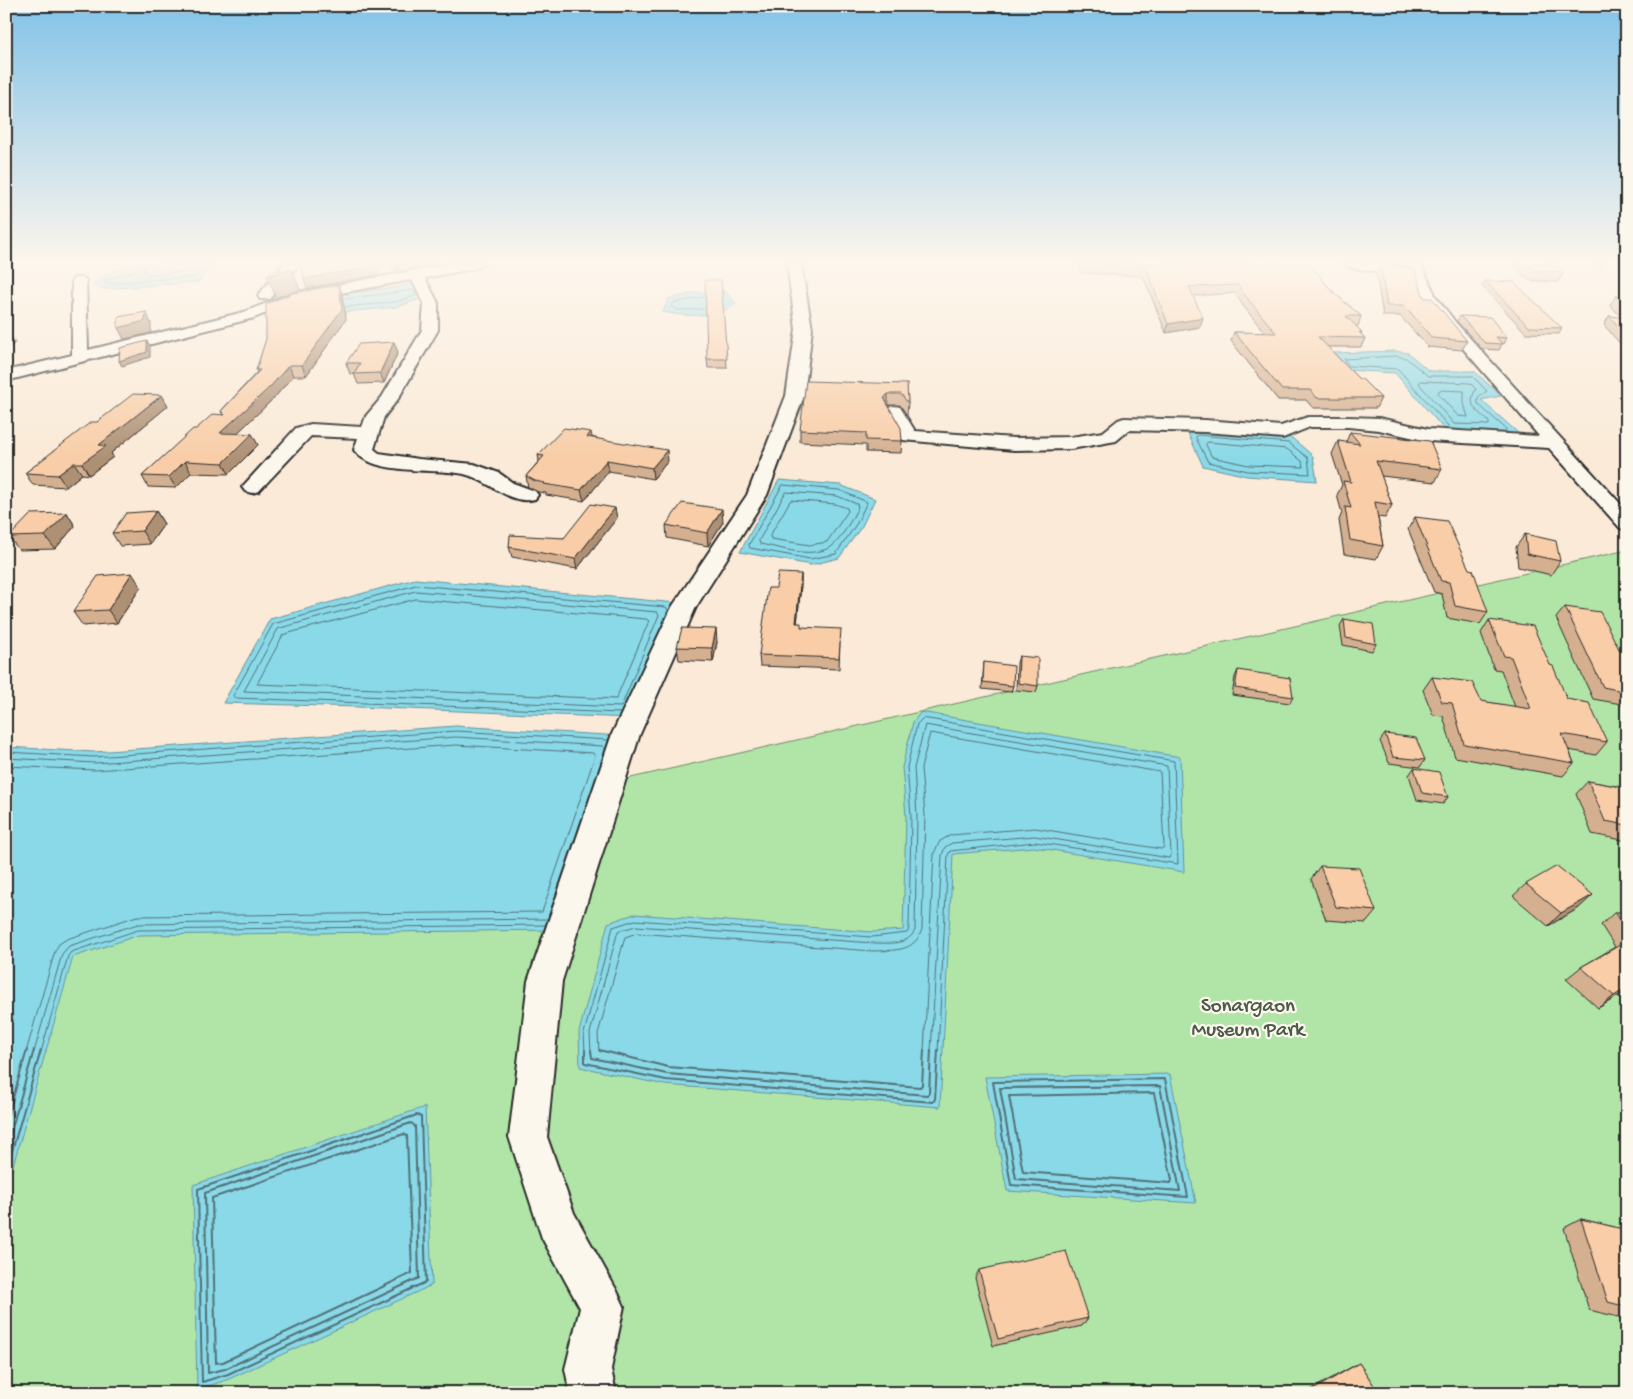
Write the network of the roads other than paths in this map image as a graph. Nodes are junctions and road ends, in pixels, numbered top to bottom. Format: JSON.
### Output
{"nodes":[{"id":1,"x":80,"y":329,"type":"edge"},
{"id":2,"x":194,"y":329,"type":"edge"},
{"id":3,"x":430,"y":329,"type":"edge"},
{"id":4,"x":804,"y":329,"type":"edge"},
{"id":5,"x":1454,"y":329,"type":"edge"},
{"id":6,"x":80,"y":357,"type":"junction"},
{"id":7,"x":6,"y":376,"type":"edge"},
{"id":8,"x":894,"y":411,"type":"edge"},
{"id":9,"x":368,"y":433,"type":"junction"},
{"id":10,"x":1556,"y":443,"type":"junction"},
{"id":11,"x":252,"y":487,"type":"dead end"},
{"id":12,"x":528,"y":495,"type":"dead end"},
{"id":13,"x":1627,"y":524,"type":"edge"},
{"id":14,"x":593,"y":1393,"type":"edge"}],
"edges":[{"from":1,"to":6,"type":"street"},
{"from":2,"to":6,"type":"street"},
{"from":3,"to":9,"type":"street"},
{"from":4,"to":14,"type":"street"},
{"from":5,"to":10,"type":"street"},
{"from":6,"to":7,"type":"street"},
{"from":8,"to":10,"type":"street"},
{"from":9,"to":11,"type":"street"},
{"from":9,"to":12,"type":"street"},
{"from":10,"to":13,"type":"street"}]}
